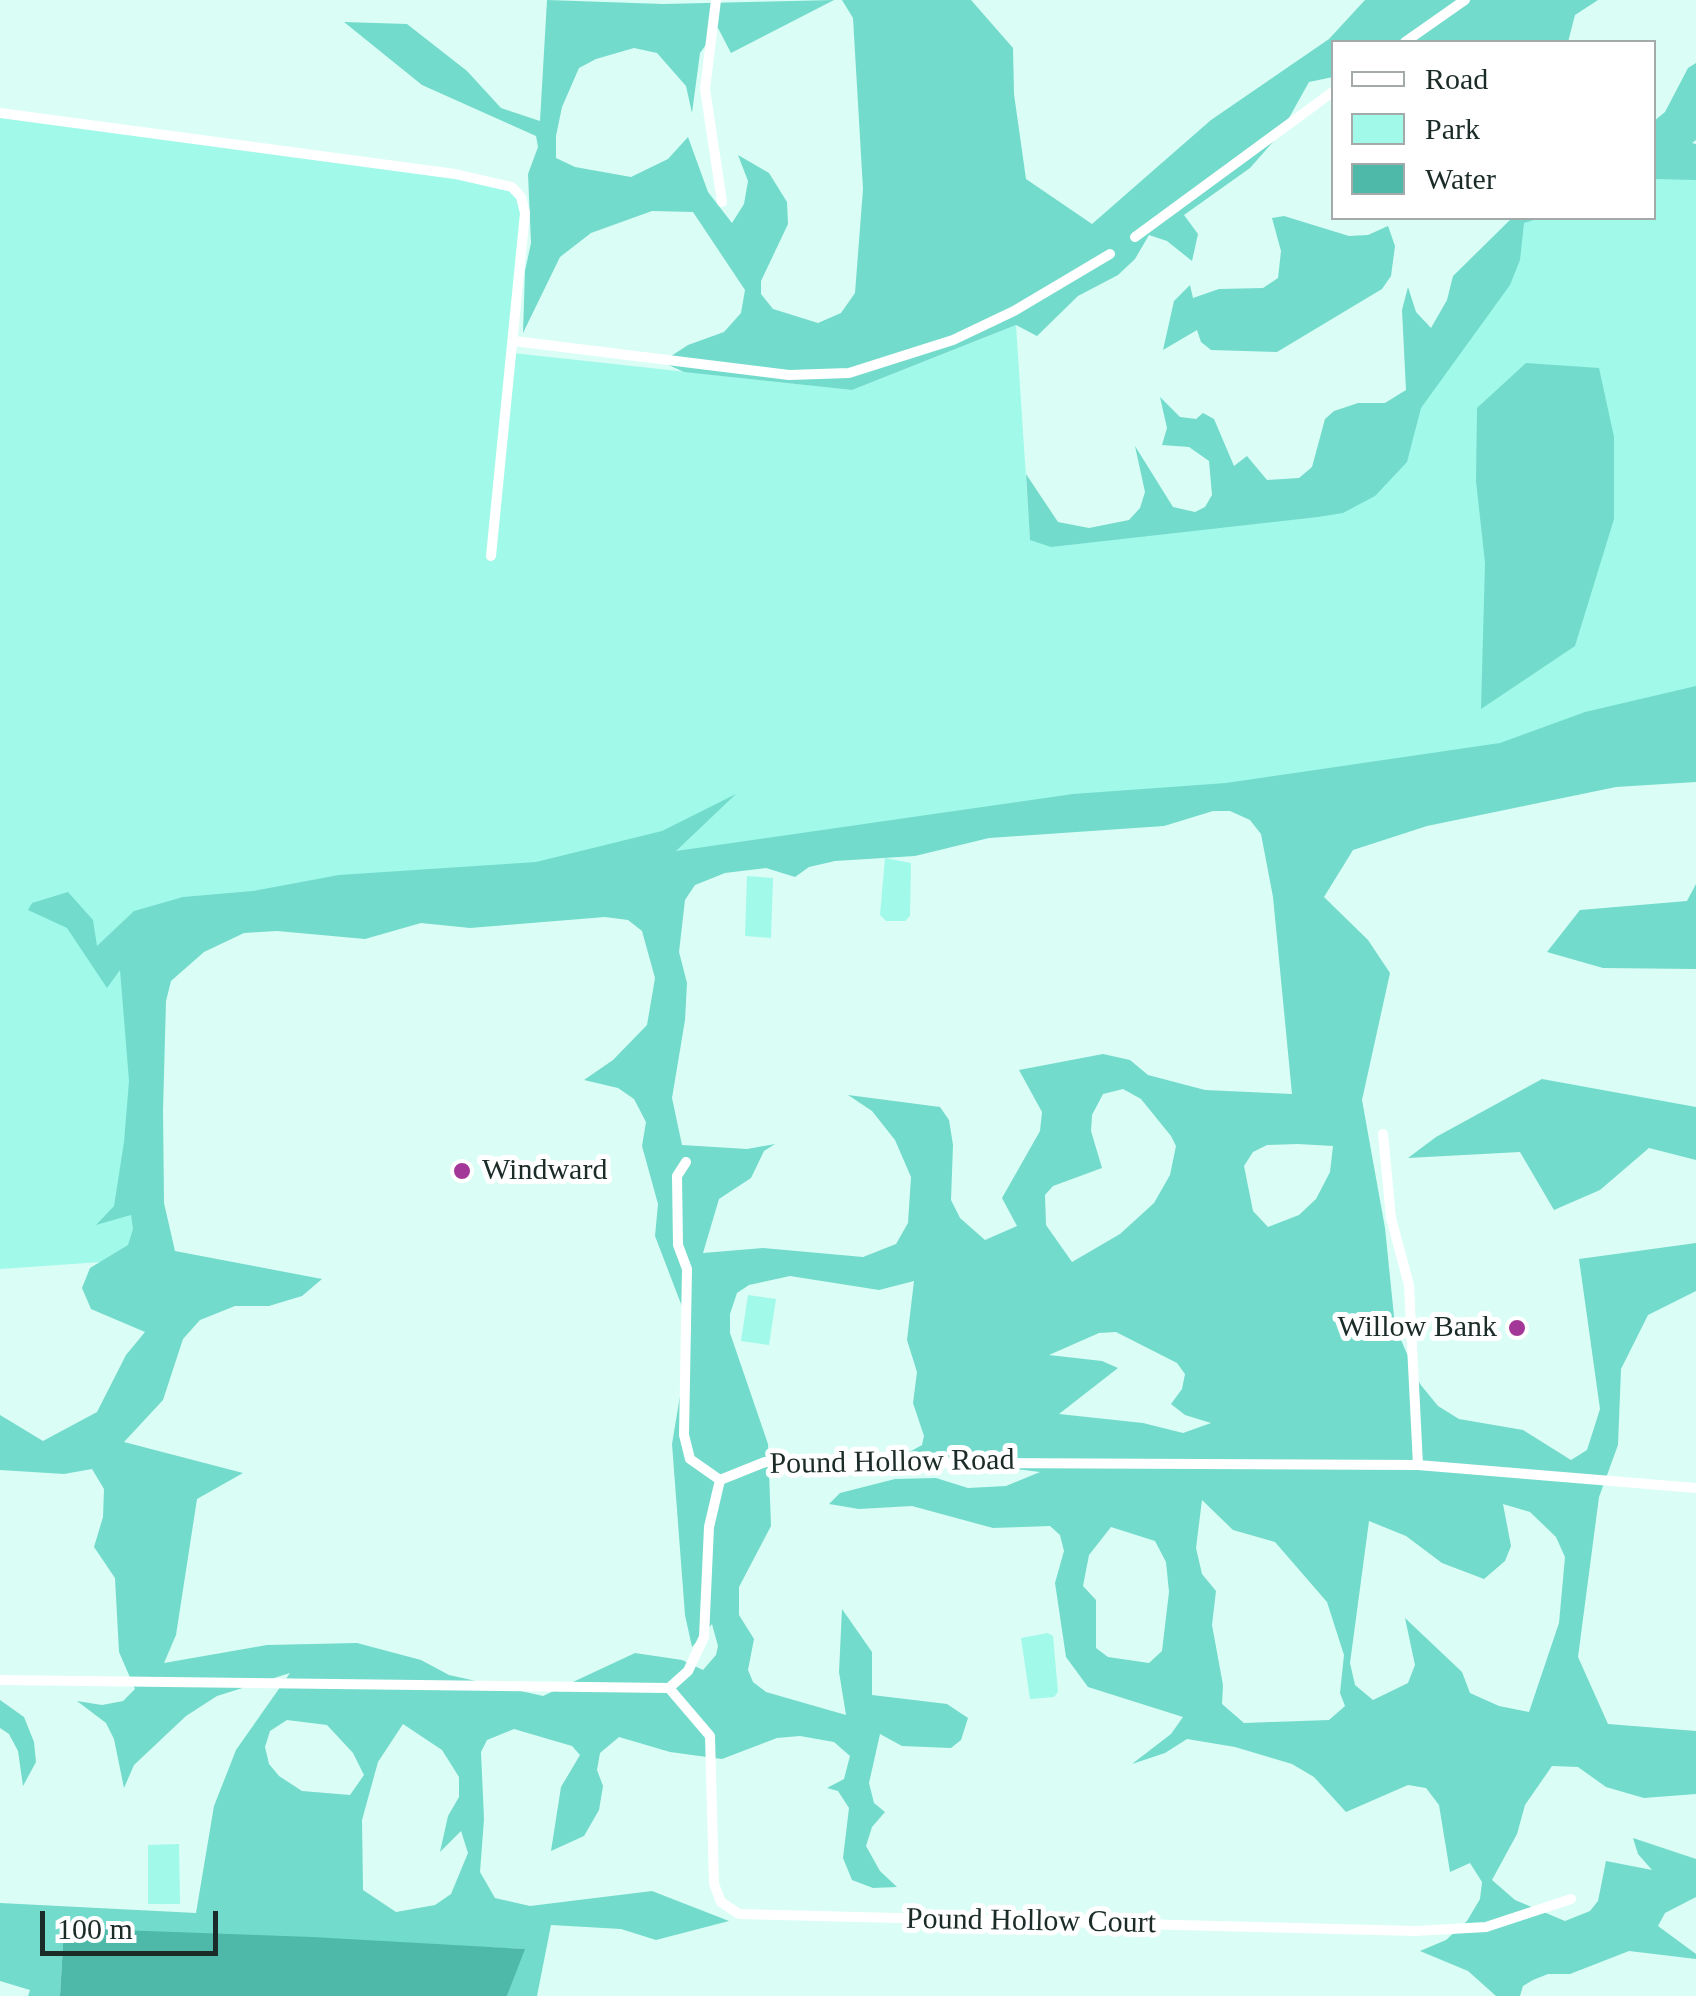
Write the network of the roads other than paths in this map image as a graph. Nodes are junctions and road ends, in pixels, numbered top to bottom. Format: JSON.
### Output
{"nodes":[{"id":1,"x":716,"y":0,"type":"edge"},
{"id":2,"x":1465,"y":0,"type":"edge"},
{"id":3,"x":1408,"y":40,"type":"edge"},
{"id":4,"x":1331,"y":93,"type":"edge"},
{"id":5,"x":0,"y":113,"type":"edge"},
{"id":6,"x":722,"y":202,"type":"dead end"},
{"id":7,"x":1135,"y":238,"type":"dead end"},
{"id":8,"x":1110,"y":254,"type":"dead end"},
{"id":9,"x":514,"y":341,"type":"junction"},
{"id":10,"x":492,"y":556,"type":"dead end"},
{"id":11,"x":1383,"y":1134,"type":"dead end"},
{"id":12,"x":686,"y":1162,"type":"dead end"},
{"id":13,"x":1418,"y":1465,"type":"junction"},
{"id":14,"x":720,"y":1480,"type":"junction"},
{"id":15,"x":1696,"y":1488,"type":"edge"},
{"id":16,"x":0,"y":1680,"type":"edge"},
{"id":17,"x":670,"y":1688,"type":"junction"},
{"id":18,"x":1571,"y":1899,"type":"dead end"}],
"edges":[{"from":1,"to":6,"type":"street"},
{"from":2,"to":3,"type":"street"},
{"from":4,"to":7,"type":"street"},
{"from":5,"to":9,"type":"street"},
{"from":8,"to":9,"type":"street"},
{"from":9,"to":10,"type":"street"},
{"from":11,"to":13,"type":"street"},
{"from":12,"to":14,"type":"street"},
{"from":13,"to":14,"type":"street","name":"Pound Hollow Road"},
{"from":13,"to":15,"type":"street","name":"Pound Hollow Road"},
{"from":14,"to":17,"type":"street"},
{"from":16,"to":17,"type":"street"},
{"from":17,"to":18,"type":"street","name":"Pound Hollow Court"}]}
